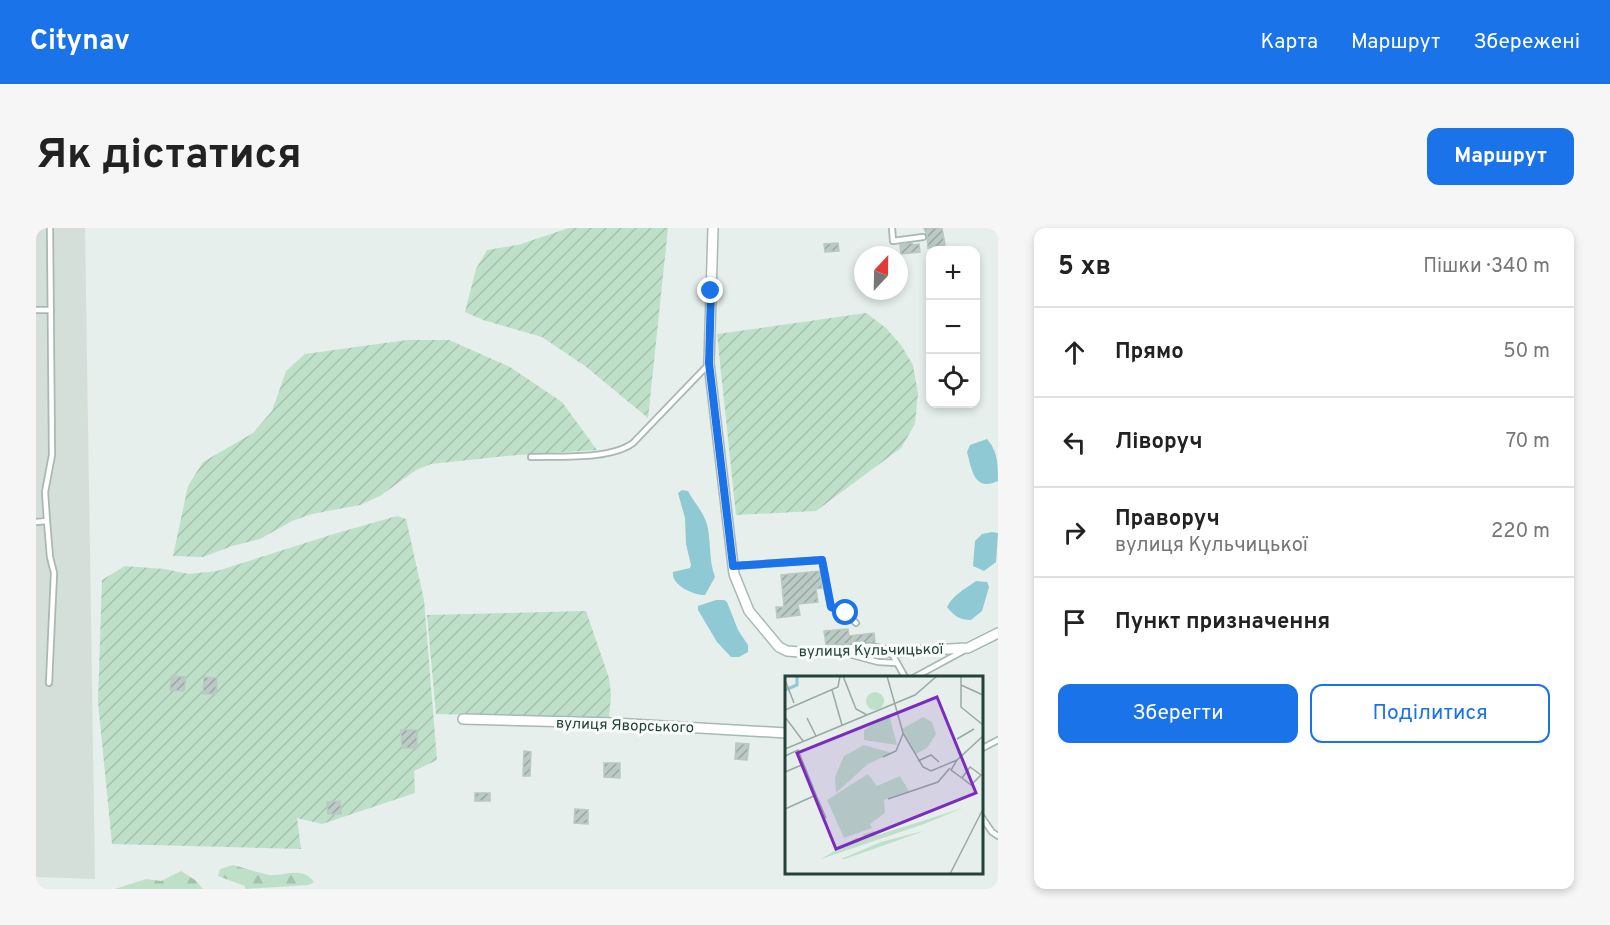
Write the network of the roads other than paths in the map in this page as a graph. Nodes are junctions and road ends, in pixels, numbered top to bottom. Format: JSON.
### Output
{"nodes":[{"id":1,"x":50,"y":228,"type":"edge"},
{"id":2,"x":713,"y":228,"type":"edge"},
{"id":3,"x":892,"y":228,"type":"edge"},
{"id":4,"x":923,"y":237,"type":"dead end"},
{"id":5,"x":36,"y":310,"type":"edge"},
{"id":6,"x":51,"y":310,"type":"junction"},
{"id":7,"x":709,"y":363,"type":"junction"},
{"id":8,"x":531,"y":457,"type":"dead end"},
{"id":9,"x":47,"y":521,"type":"junction"},
{"id":10,"x":36,"y":522,"type":"edge"},
{"id":11,"x":733,"y":566,"type":"junction"},
{"id":12,"x":856,"y":623,"type":"dead end"},
{"id":13,"x":998,"y":633,"type":"edge"},
{"id":14,"x":968,"y":648,"type":"junction"},
{"id":15,"x":840,"y":651,"type":"junction"},
{"id":16,"x":891,"y":652,"type":"junction"},
{"id":17,"x":897,"y":663,"type":"junction"},
{"id":18,"x":904,"y":676,"type":"edge"},
{"id":19,"x":919,"y":676,"type":"edge"},
{"id":20,"x":49,"y":683,"type":"dead end"},
{"id":21,"x":463,"y":719,"type":"dead end"},
{"id":22,"x":785,"y":733,"type":"edge"},
{"id":23,"x":998,"y":740,"type":"edge"},
{"id":24,"x":983,"y":748,"type":"edge"},
{"id":25,"x":983,"y":819,"type":"edge"},
{"id":26,"x":998,"y":836,"type":"edge"}],
"edges":[{"from":1,"to":6,"type":"lane"},
{"from":2,"to":7,"type":"street","name":"вулиця Кульчицької"},
{"from":3,"to":4,"type":"lane"},
{"from":5,"to":6,"type":"lane"},
{"from":6,"to":9,"type":"lane"},
{"from":7,"to":8,"type":"lane"},
{"from":7,"to":11,"type":"street","name":"вулиця Кульчицької"},
{"from":9,"to":10,"type":"lane"},
{"from":9,"to":20,"type":"lane"},
{"from":11,"to":12,"type":"lane"},
{"from":11,"to":15,"type":"street","name":"вулиця Кульчицької"},
{"from":13,"to":14,"type":"street","name":"вулиця Кульчицької"},
{"from":14,"to":16,"type":"street","name":"вулиця Кульчицької"},
{"from":14,"to":19,"type":"lane"},
{"from":15,"to":16,"type":"street","name":"вулиця Кульчицької"},
{"from":15,"to":17,"type":"lane"},
{"from":16,"to":17,"type":"lane"},
{"from":17,"to":18,"type":"lane"},
{"from":21,"to":22,"type":"street","name":"вулиця Яворського"},
{"from":23,"to":24,"type":"lane"},
{"from":25,"to":26,"type":"lane"}]}
